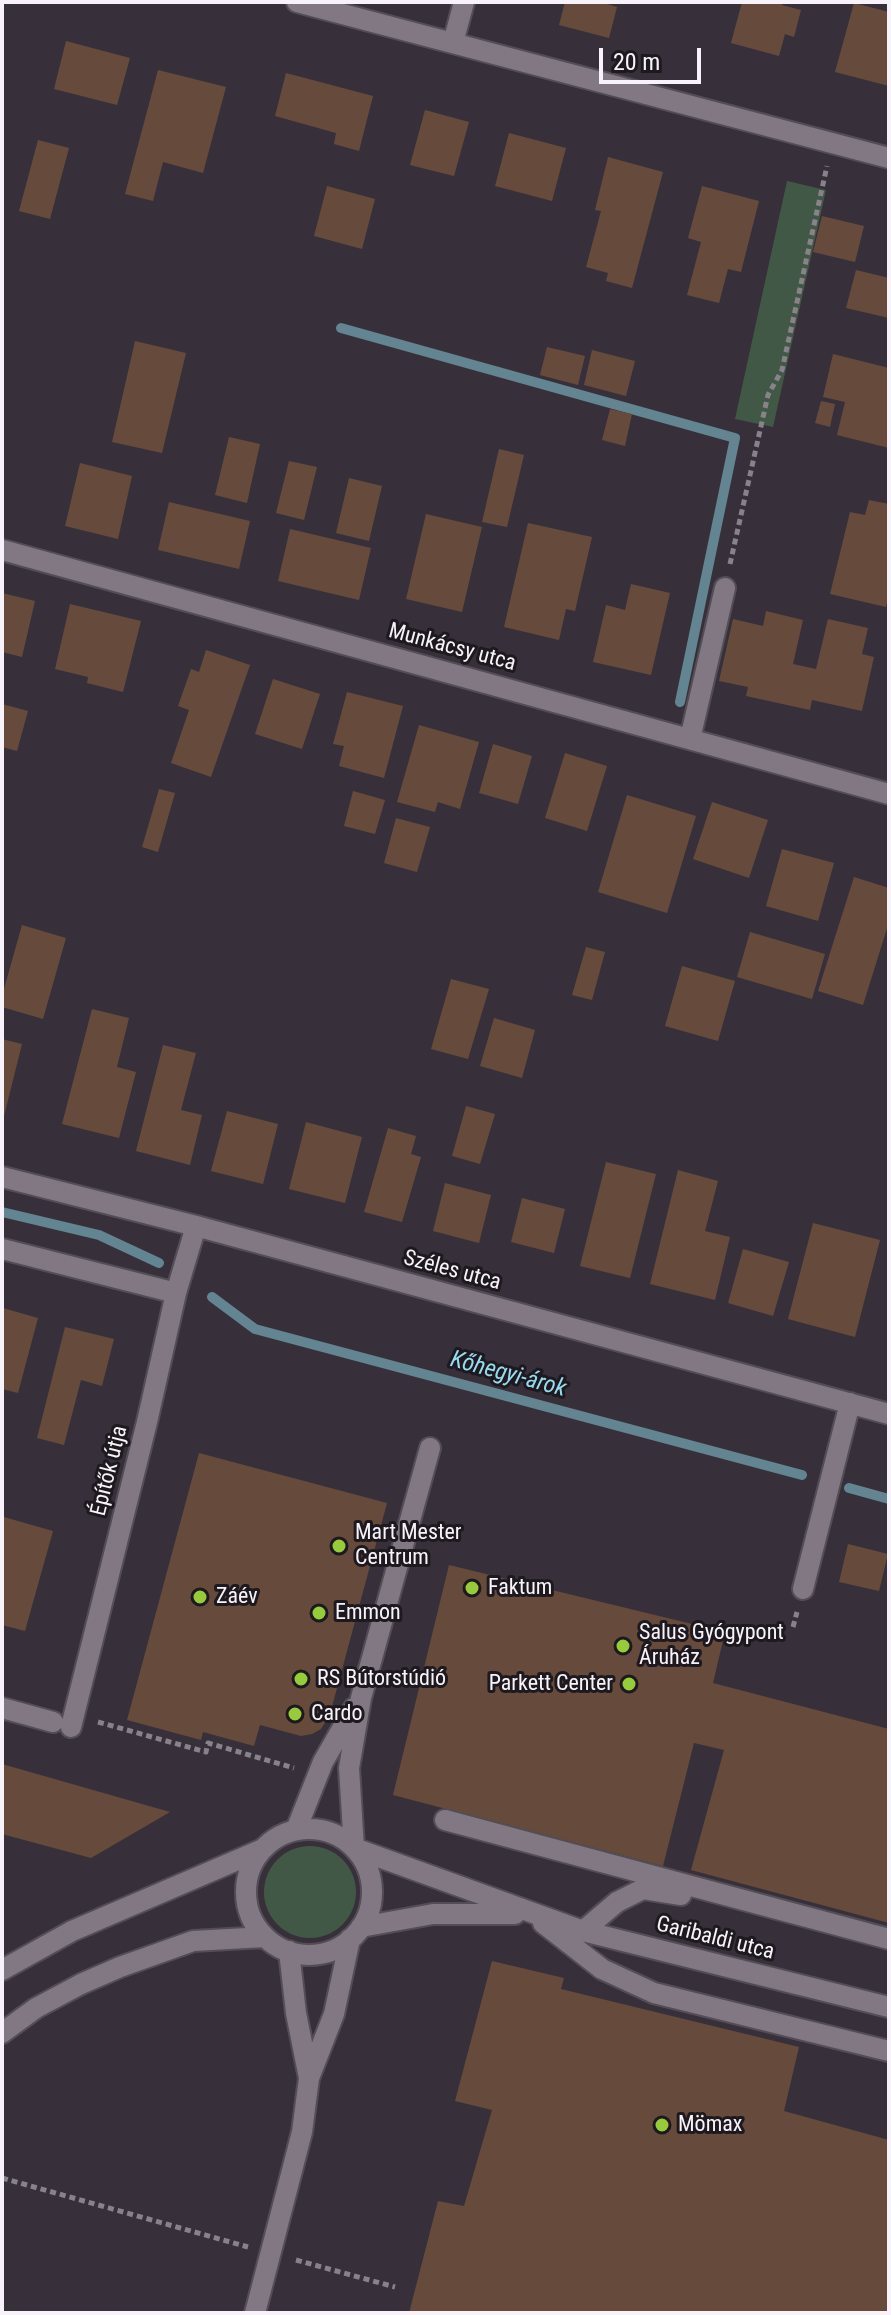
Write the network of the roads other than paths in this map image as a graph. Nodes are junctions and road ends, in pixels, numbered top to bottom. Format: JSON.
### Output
{"nodes":[{"id":1,"x":297,"y":2,"type":"edge"},
{"id":2,"x":464,"y":2,"type":"edge"},
{"id":3,"x":453,"y":43,"type":"junction"},
{"id":4,"x":889,"y":158,"type":"edge"},
{"id":5,"x":2,"y":550,"type":"edge"},
{"id":6,"x":725,"y":588,"type":"road end"},
{"id":7,"x":690,"y":739,"type":"junction"},
{"id":8,"x":889,"y":792,"type":"edge"},
{"id":9,"x":2,"y":1177,"type":"edge"},
{"id":10,"x":196,"y":1226,"type":"junction"},
{"id":11,"x":2,"y":1249,"type":"edge"},
{"id":12,"x":176,"y":1293,"type":"junction"},
{"id":13,"x":850,"y":1403,"type":"junction"},
{"id":14,"x":889,"y":1414,"type":"edge"},
{"id":15,"x":430,"y":1448,"type":"dead end"},
{"id":16,"x":803,"y":1589,"type":"dead end"},
{"id":17,"x":361,"y":1698,"type":"junction"},
{"id":18,"x":2,"y":1708,"type":"edge"},
{"id":19,"x":445,"y":1820,"type":"dead end"},
{"id":20,"x":296,"y":1830,"type":"junction"},
{"id":21,"x":354,"y":1848,"type":"junction"},
{"id":22,"x":263,"y":1849,"type":"junction"},
{"id":23,"x":531,"y":1914,"type":"junction"},
{"id":24,"x":583,"y":1931,"type":"junction"},
{"id":25,"x":355,"y":1933,"type":"junction"},
{"id":26,"x":265,"y":1937,"type":"junction"},
{"id":27,"x":889,"y":1939,"type":"edge"},
{"id":28,"x":889,"y":1948,"type":"edge"},
{"id":29,"x":289,"y":1951,"type":"junction"},
{"id":30,"x":2,"y":1970,"type":"edge"},
{"id":31,"x":889,"y":2007,"type":"edge"},
{"id":32,"x":2,"y":2033,"type":"edge"},
{"id":33,"x":889,"y":2051,"type":"edge"},
{"id":34,"x":309,"y":2078,"type":"junction"},
{"id":35,"x":255,"y":2313,"type":"edge"}],
"edges":[{"from":1,"to":3,"type":"street"},
{"from":2,"to":3,"type":"street"},
{"from":3,"to":4,"type":"street"},
{"from":5,"to":7,"type":"street","name":"Munkácsy utca"},
{"from":6,"to":7,"type":"street"},
{"from":7,"to":8,"type":"street","name":"Munkácsy utca"},
{"from":9,"to":10,"type":"street","name":"Széles utca"},
{"from":10,"to":12,"type":"street","name":"Építők útja"},
{"from":10,"to":13,"type":"street","name":"Széles utca"},
{"from":11,"to":12,"type":"street"},
{"from":12,"to":18,"type":"street","name":"Építők útja"},
{"from":13,"to":14,"type":"street","name":"Széles utca"},
{"from":13,"to":16,"type":"street"},
{"from":15,"to":17,"type":"street"},
{"from":17,"to":20,"type":"street"},
{"from":17,"to":21,"type":"street"},
{"from":19,"to":27,"type":"street"},
{"from":20,"to":21,"type":"street"},
{"from":20,"to":22,"type":"street"},
{"from":21,"to":23,"type":"street","name":"Garibaldi utca"},
{"from":21,"to":25,"type":"street"},
{"from":22,"to":26,"type":"street"},
{"from":22,"to":30,"type":"street"},
{"from":23,"to":24,"type":"street","name":"Garibaldi utca"},
{"from":23,"to":25,"type":"street","name":"Garibaldi utca"},
{"from":23,"to":33,"type":"street"},
{"from":24,"to":28,"type":"street"},
{"from":24,"to":31,"type":"street","name":"Garibaldi utca"},
{"from":25,"to":29,"type":"street"},
{"from":25,"to":34,"type":"street"},
{"from":26,"to":29,"type":"street"},
{"from":26,"to":32,"type":"street"},
{"from":29,"to":34,"type":"street"},
{"from":34,"to":35,"type":"street"}]}
